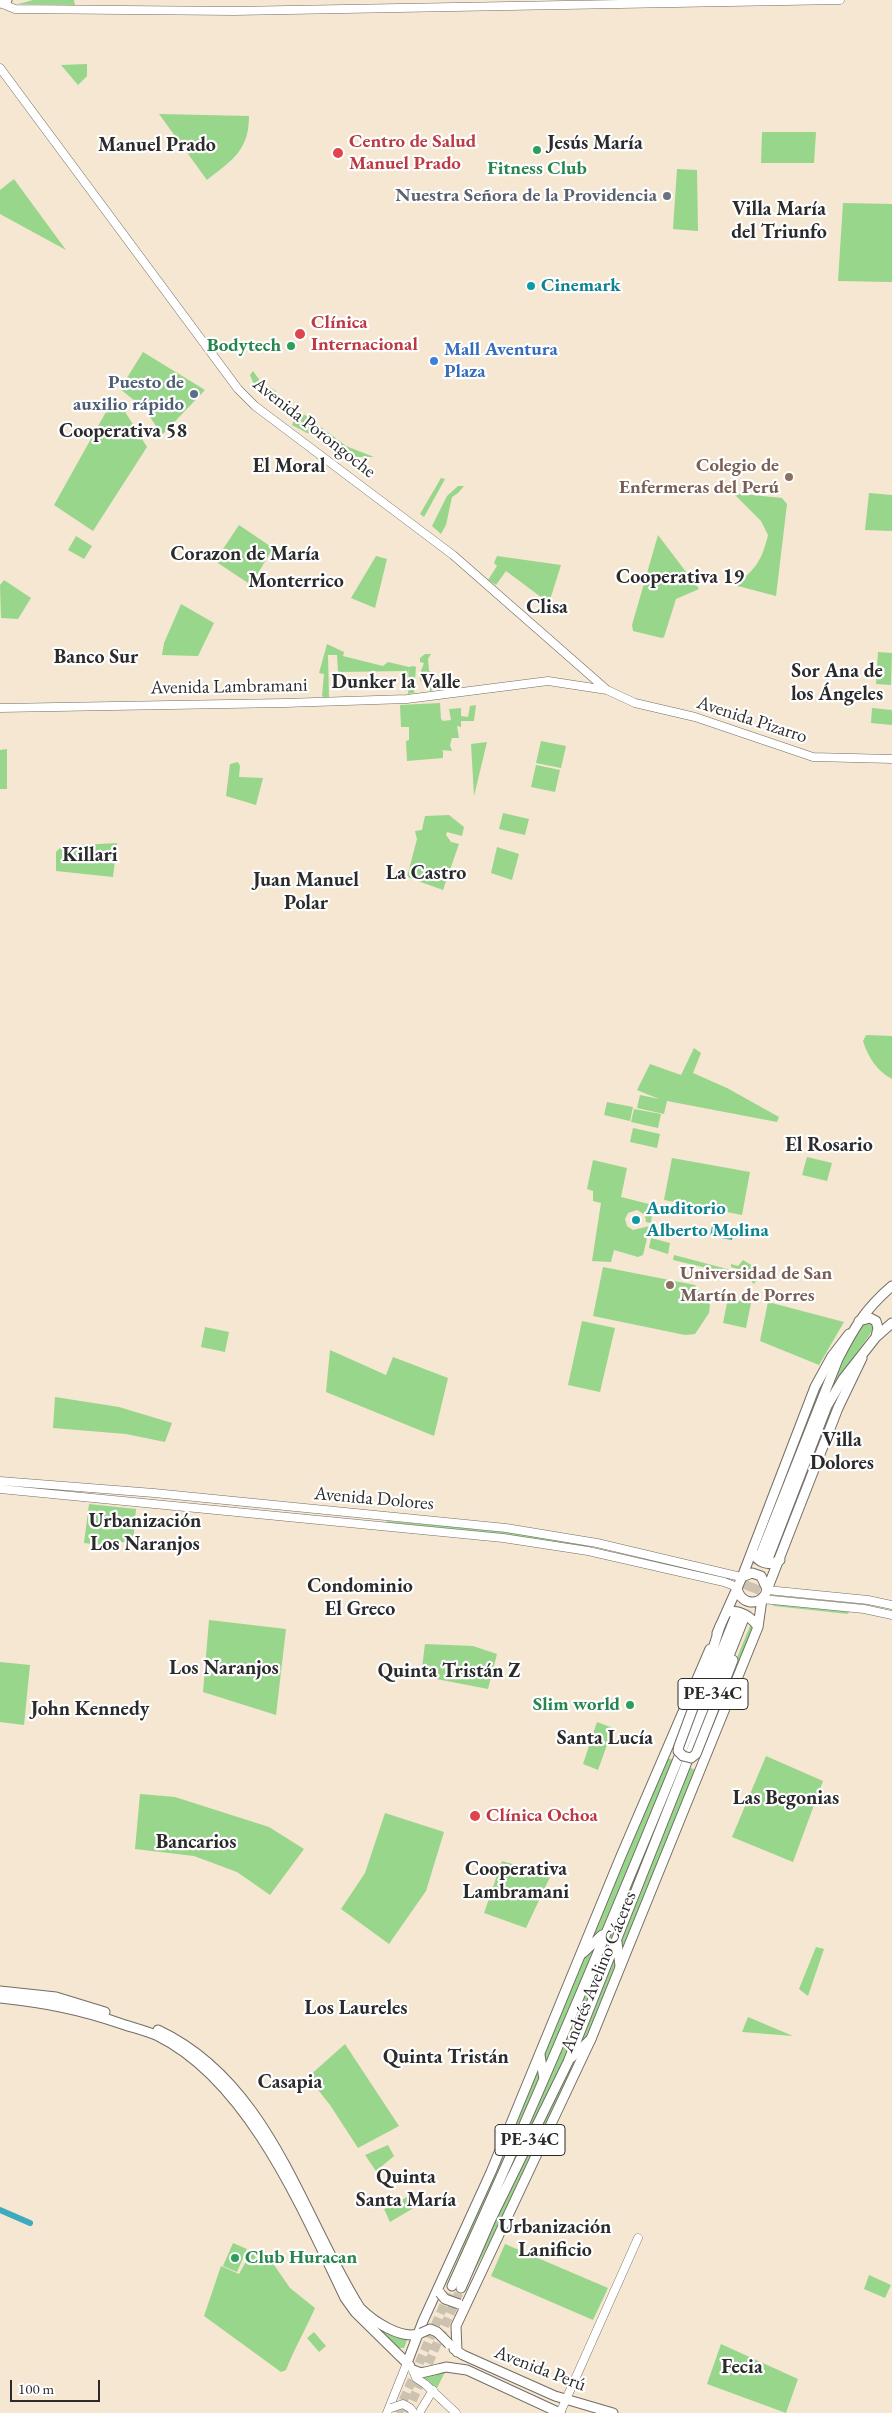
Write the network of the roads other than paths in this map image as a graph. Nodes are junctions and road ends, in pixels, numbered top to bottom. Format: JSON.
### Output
{"nodes":[{"id":1,"x":7,"y":0,"type":"edge"},
{"id":2,"x":840,"y":0,"type":"edge"},
{"id":3,"x":580,"y":2,"type":"edge"},
{"id":4,"x":0,"y":3,"type":"edge"},
{"id":5,"x":0,"y":68,"type":"edge"},
{"id":6,"x":607,"y":690,"type":"junction"},
{"id":7,"x":0,"y":708,"type":"edge"},
{"id":8,"x":892,"y":759,"type":"edge"},
{"id":9,"x":892,"y":1286,"type":"edge"},
{"id":10,"x":858,"y":1322,"type":"junction"},
{"id":11,"x":892,"y":1323,"type":"edge"},
{"id":12,"x":852,"y":1330,"type":"junction"},
{"id":13,"x":876,"y":1337,"type":"junction"},
{"id":14,"x":865,"y":1351,"type":"junction"},
{"id":15,"x":0,"y":1481,"type":"edge"},
{"id":16,"x":0,"y":1489,"type":"edge"},
{"id":17,"x":752,"y":1551,"type":"junction"},
{"id":18,"x":780,"y":1560,"type":"junction"},
{"id":19,"x":742,"y":1577,"type":"junction"},
{"id":20,"x":737,"y":1587,"type":"junction"},
{"id":21,"x":767,"y":1589,"type":"junction"},
{"id":22,"x":762,"y":1599,"type":"junction"},
{"id":23,"x":892,"y":1605,"type":"edge"},
{"id":24,"x":726,"y":1615,"type":"junction"},
{"id":25,"x":892,"y":1615,"type":"edge"},
{"id":26,"x":741,"y":1618,"type":"junction"},
{"id":27,"x":720,"y":1626,"type":"junction"},
{"id":28,"x":758,"y":1627,"type":"junction"},
{"id":29,"x":606,"y":1931,"type":"junction"},
{"id":30,"x":617,"y":1940,"type":"junction"},
{"id":31,"x":583,"y":1953,"type":"junction"},
{"id":32,"x":620,"y":1966,"type":"junction"},
{"id":33,"x":0,"y":1991,"type":"edge"},
{"id":34,"x":0,"y":1998,"type":"edge"},
{"id":35,"x":591,"y":2039,"type":"junction"},
{"id":36,"x":540,"y":2055,"type":"junction"},
{"id":37,"x":568,"y":2062,"type":"junction"},
{"id":38,"x":544,"y":2080,"type":"junction"},
{"id":39,"x":638,"y":2238,"type":"dead end"},
{"id":40,"x":439,"y":2290,"type":"junction"},
{"id":41,"x":463,"y":2302,"type":"junction"},
{"id":42,"x":419,"y":2334,"type":"junction"},
{"id":43,"x":457,"y":2352,"type":"junction"},
{"id":44,"x":410,"y":2366,"type":"junction"},
{"id":45,"x":433,"y":2390,"type":"junction"},
{"id":46,"x":566,"y":2400,"type":"junction"},
{"id":47,"x":590,"y":2405,"type":"junction"},
{"id":48,"x":392,"y":2412,"type":"edge"},
{"id":49,"x":414,"y":2413,"type":"edge"},
{"id":50,"x":418,"y":2413,"type":"edge"},
{"id":51,"x":456,"y":2413,"type":"edge"},
{"id":52,"x":560,"y":2413,"type":"edge"},
{"id":53,"x":582,"y":2413,"type":"edge"},
{"id":54,"x":613,"y":2413,"type":"edge"}],
"edges":[{"from":1,"to":4,"type":"main road"},
{"from":2,"to":3,"type":"main road"},
{"from":3,"to":4,"type":"main road"},
{"from":5,"to":6,"type":"main road","name":"Avenida Porongoche"},
{"from":6,"to":7,"type":"main road","name":"Avenida Lambramani"},
{"from":6,"to":8,"type":"main road","name":"Avenida Pizarro"},
{"from":9,"to":10,"type":"main road"},
{"from":10,"to":12,"type":"main road"},
{"from":10,"to":13,"type":"main road"},
{"from":11,"to":13,"type":"main road"},
{"from":12,"to":14,"type":"main road"},
{"from":12,"to":17,"type":"main road"},
{"from":13,"to":14,"type":"main road"},
{"from":14,"to":18,"type":"main road"},
{"from":15,"to":19,"type":"main road","name":"Avenida Dolores"},
{"from":16,"to":20,"type":"main road","name":"Avenida Dolores"},
{"from":17,"to":18,"type":"main road"},
{"from":17,"to":19,"type":"main road"},
{"from":18,"to":21,"type":"main road"},
{"from":19,"to":20,"type":"main road"},
{"from":19,"to":21,"type":"main road"},
{"from":20,"to":22,"type":"main road"},
{"from":20,"to":24,"type":"main road","name":"Andrés Avelino Cáceres"},
{"from":21,"to":22,"type":"main road"},
{"from":21,"to":23,"type":"main road"},
{"from":22,"to":25,"type":"main road"},
{"from":22,"to":28,"type":"main road","name":"Andrés Avelino Cáceres"},
{"from":24,"to":27,"type":"main road","name":"Andrés Avelino Cáceres"},
{"from":24,"to":28,"type":"main road"},
{"from":26,"to":27,"type":"main road","bridge":true},
{"from":26,"to":29,"type":"main road","name":"Andrés Avelino Cáceres","number":"PE-34C"},
{"from":26,"to":30,"type":"main road","name":"Andrés Avelino Cáceres","number":"PE-34C"},
{"from":27,"to":31,"type":"main road","name":"Andrés Avelino Cáceres"},
{"from":28,"to":32,"type":"main road","name":"Andrés Avelino Cáceres"},
{"from":29,"to":31,"type":"main road"},
{"from":29,"to":38,"type":"main road","name":"Andrés Avelino Cáceres","number":"PE-34C"},
{"from":30,"to":32,"type":"main road"},
{"from":30,"to":37,"type":"main road","name":"Andrés Avelino Cáceres","number":"PE-34C"},
{"from":31,"to":36,"type":"main road","name":"Andrés Avelino Cáceres"},
{"from":32,"to":35,"type":"main road","name":"Andrés Avelino Cáceres"},
{"from":33,"to":42,"type":"main road"},
{"from":34,"to":44,"type":"main road"},
{"from":35,"to":37,"type":"main road"},
{"from":35,"to":41,"type":"main road","name":"Andrés Avelino Cáceres"},
{"from":36,"to":38,"type":"main road"},
{"from":36,"to":40,"type":"main road","name":"Andrés Avelino Cáceres"},
{"from":37,"to":38,"type":"main road","name":"Andrés Avelino Cáceres","number":"PE-34C"},
{"from":39,"to":46,"type":"main road"},
{"from":40,"to":41,"type":"main road","bridge":true},
{"from":40,"to":42,"type":"main road","name":"Andrés Avelino Cáceres"},
{"from":41,"to":43,"type":"main road","name":"Andrés Avelino Cáceres"},
{"from":42,"to":43,"type":"main road","bridge":true},
{"from":42,"to":44,"type":"main road","name":"Andrés Avelino Cáceres"},
{"from":43,"to":46,"type":"main road","name":"Avenida Perú"},
{"from":44,"to":45,"type":"main road","bridge":true},
{"from":44,"to":48,"type":"main road"},
{"from":44,"to":52,"type":"main road","name":"Avenida Perú","bridge":true},
{"from":45,"to":50,"type":"main road"},
{"from":45,"to":51,"type":"main road"},
{"from":46,"to":47,"type":"main road","name":"Avenida Perú"},
{"from":46,"to":52,"type":"main road"},
{"from":47,"to":53,"type":"main road"},
{"from":47,"to":54,"type":"main road","name":"Avenida Perú"},
{"from":48,"to":49,"type":"main road","bridge":true}]}
